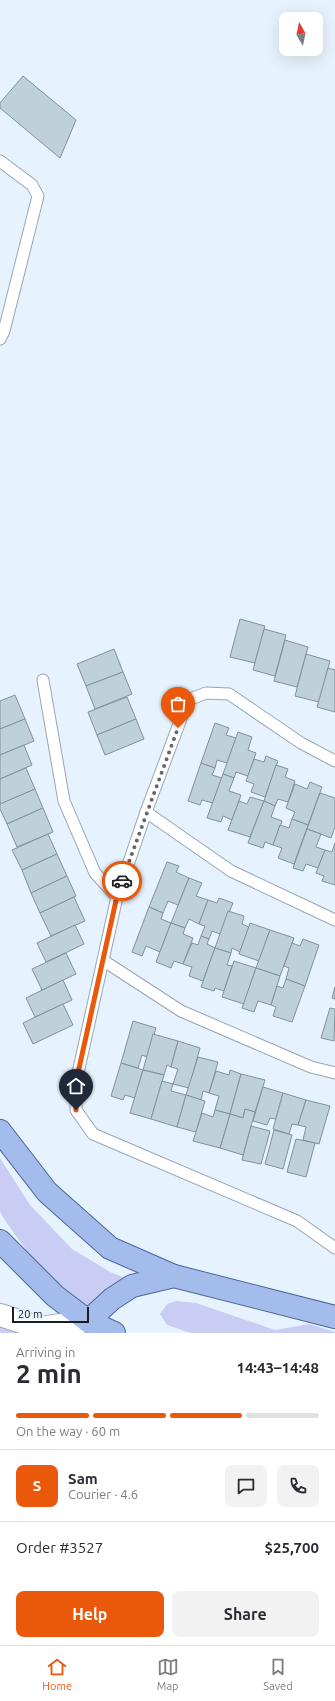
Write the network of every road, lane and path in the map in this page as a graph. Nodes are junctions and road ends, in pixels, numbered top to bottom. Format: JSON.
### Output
{"nodes":[{"id":1,"x":0,"y":161,"type":"edge"},
{"id":2,"x":0,"y":339,"type":"edge"},
{"id":3,"x":43,"y":680,"type":"dead end"},
{"id":4,"x":335,"y":761,"type":"edge"},
{"id":5,"x":146,"y":812,"type":"junction"},
{"id":6,"x":117,"y":896,"type":"junction"},
{"id":7,"x":335,"y":920,"type":"edge"},
{"id":8,"x":104,"y":962,"type":"junction"},
{"id":9,"x":335,"y":1073,"type":"edge"},
{"id":10,"x":0,"y":1131,"type":"edge"},
{"id":11,"x":0,"y":1241,"type":"edge"},
{"id":12,"x":335,"y":1248,"type":"edge"},
{"id":13,"x":174,"y":1276,"type":"junction"},
{"id":14,"x":0,"y":1315,"type":"edge"},
{"id":15,"x":335,"y":1317,"type":"edge"},
{"id":16,"x":88,"y":1321,"type":"junction"},
{"id":17,"x":114,"y":1333,"type":"edge"}],
"edges":[{"from":1,"to":2,"type":"lane"},
{"from":3,"to":6,"type":"lane"},
{"from":4,"to":5,"type":"lane"},
{"from":5,"to":6,"type":"lane"},
{"from":5,"to":7,"type":"lane"},
{"from":6,"to":8,"type":"lane"},
{"from":8,"to":9,"type":"lane"},
{"from":8,"to":12,"type":"lane"},
{"from":10,"to":13,"type":"main road"},
{"from":11,"to":16,"type":"main road"},
{"from":13,"to":15,"type":"main road"},
{"from":13,"to":16,"type":"main road"},
{"from":14,"to":16,"type":"street"},
{"from":16,"to":17,"type":"main road"}]}
